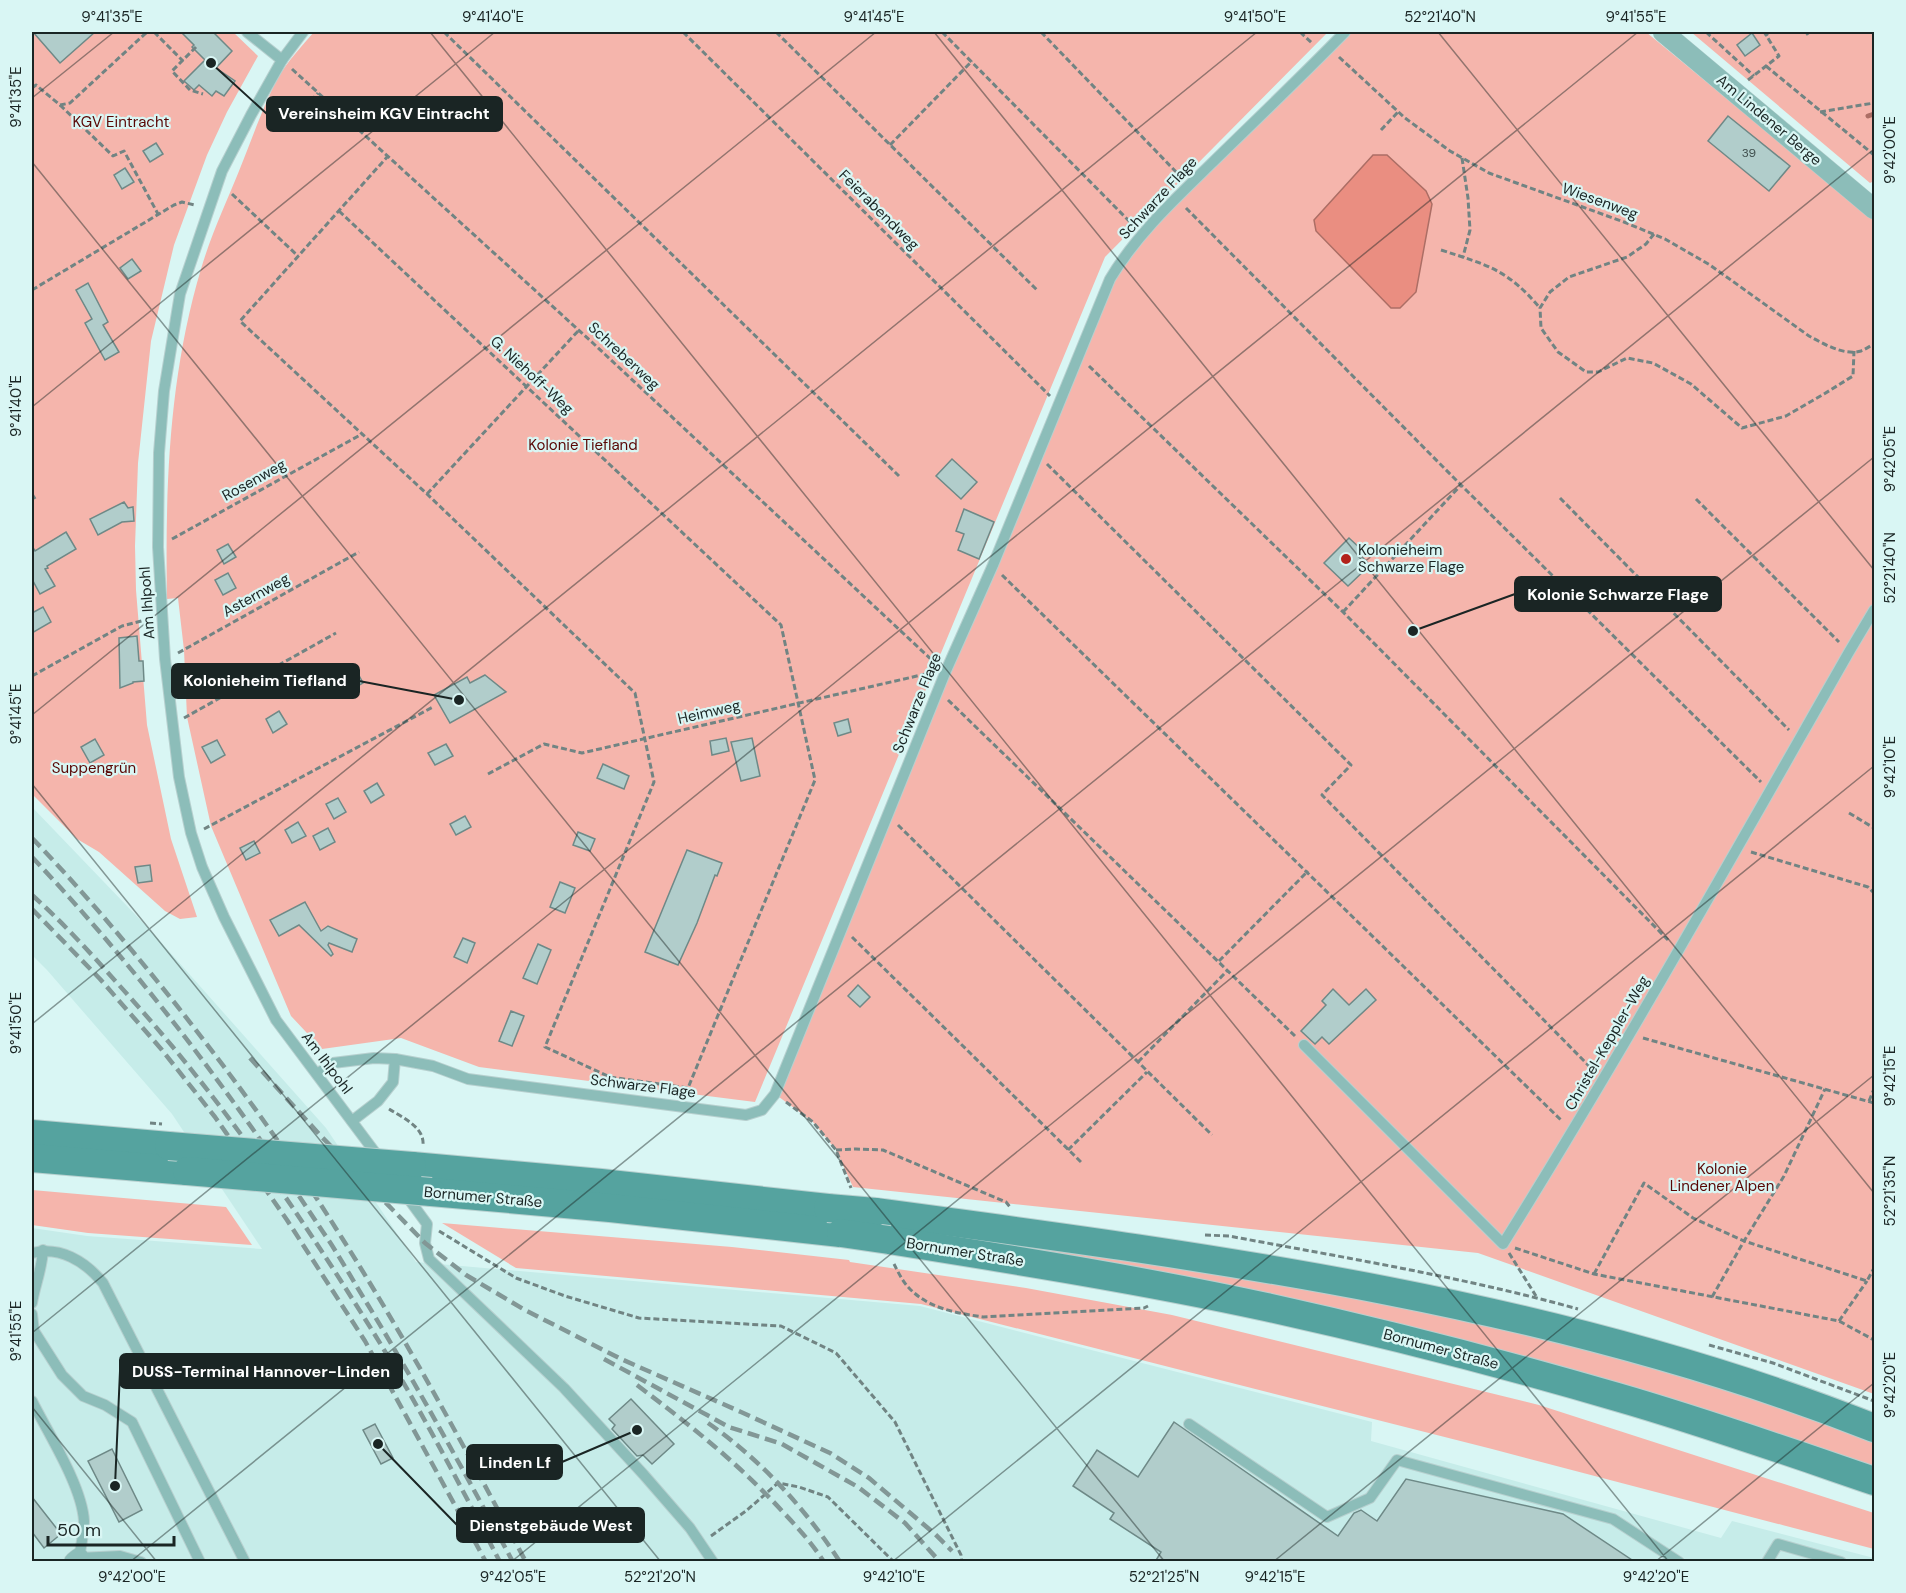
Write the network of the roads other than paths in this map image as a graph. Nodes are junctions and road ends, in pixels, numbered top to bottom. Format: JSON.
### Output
{"nodes":[{"id":1,"x":247,"y":32,"type":"edge"},
{"id":2,"x":303,"y":32,"type":"edge"},
{"id":3,"x":1346,"y":32,"type":"edge"},
{"id":4,"x":1664,"y":32,"type":"edge"},
{"id":5,"x":282,"y":60,"type":"junction"},
{"id":6,"x":1875,"y":209,"type":"edge"},
{"id":7,"x":1875,"y":610,"type":"edge"},
{"id":8,"x":1304,"y":1045,"type":"road end"},
{"id":9,"x":395,"y":1059,"type":"junction"},
{"id":10,"x":317,"y":1074,"type":"junction"},
{"id":11,"x":352,"y":1121,"type":"junction"},
{"id":12,"x":32,"y":1134,"type":"edge"},
{"id":13,"x":32,"y":1158,"type":"edge"},
{"id":14,"x":43,"y":1250,"type":"junction"},
{"id":15,"x":32,"y":1253,"type":"edge"},
{"id":16,"x":32,"y":1303,"type":"edge"},
{"id":17,"x":32,"y":1314,"type":"edge"},
{"id":18,"x":32,"y":1401,"type":"edge"},
{"id":19,"x":1189,"y":1425,"type":"dead end"},
{"id":20,"x":1875,"y":1428,"type":"edge"},
{"id":21,"x":1875,"y":1481,"type":"edge"},
{"id":22,"x":76,"y":1560,"type":"edge"},
{"id":23,"x":141,"y":1562,"type":"edge"},
{"id":24,"x":200,"y":1562,"type":"edge"},
{"id":25,"x":245,"y":1562,"type":"edge"},
{"id":26,"x":713,"y":1562,"type":"edge"},
{"id":27,"x":1679,"y":1562,"type":"edge"},
{"id":28,"x":1767,"y":1562,"type":"edge"},
{"id":29,"x":1841,"y":1562,"type":"edge"}],
"edges":[{"from":1,"to":5,"type":"lane"},
{"from":2,"to":5,"type":"lane","name":"Am Ihlpohl"},
{"from":3,"to":9,"type":"lane","name":"Schwarze Flage"},
{"from":4,"to":6,"type":"street","name":"Am Lindener Berge"},
{"from":5,"to":10,"type":"lane","name":"Am Ihlpohl"},
{"from":7,"to":8,"type":"lane","name":"Christel-Keppler-Weg"},
{"from":9,"to":10,"type":"lane","name":"Schwarze Flage"},
{"from":9,"to":11,"type":"lane"},
{"from":10,"to":11,"type":"lane","name":"Am Ihlpohl"},
{"from":11,"to":26,"type":"lane","name":"Am Ihlpohl"},
{"from":12,"to":20,"type":"main road","name":"Bornumer Straße","bridge":true},
{"from":13,"to":21,"type":"main road","name":"Bornumer Straße","bridge":true},
{"from":14,"to":15,"type":"lane"},
{"from":14,"to":16,"type":"lane"},
{"from":14,"to":25,"type":"lane"},
{"from":17,"to":24,"type":"lane"},
{"from":18,"to":22,"type":"lane"},
{"from":19,"to":27,"type":"lane"},
{"from":22,"to":23,"type":"lane"},
{"from":28,"to":29,"type":"lane"}]}
